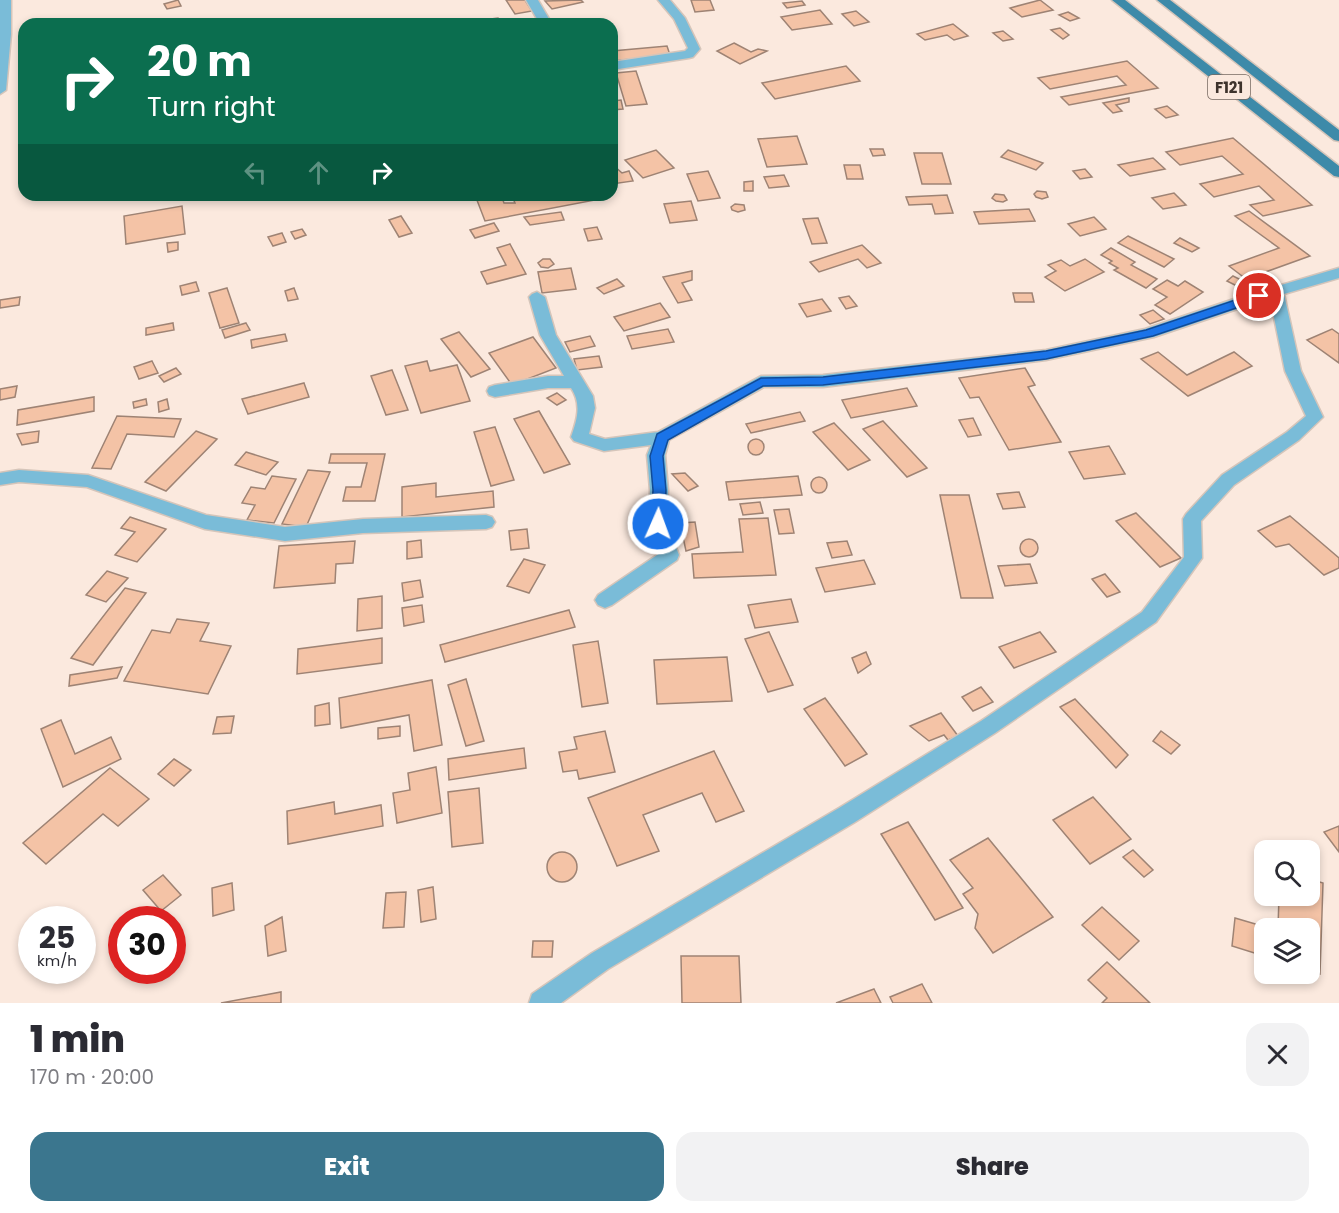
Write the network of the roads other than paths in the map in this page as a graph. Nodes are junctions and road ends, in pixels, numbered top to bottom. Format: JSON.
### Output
{"nodes":[{"id":1,"x":5,"y":0,"type":"edge"},
{"id":2,"x":532,"y":0,"type":"edge"},
{"id":3,"x":664,"y":0,"type":"edge"},
{"id":4,"x":1118,"y":0,"type":"edge"},
{"id":5,"x":1162,"y":0,"type":"edge"},
{"id":6,"x":542,"y":18,"type":"edge"},
{"id":7,"x":618,"y":65,"type":"edge"},
{"id":8,"x":0,"y":90,"type":"edge"},
{"id":9,"x":1339,"y":137,"type":"edge"},
{"id":10,"x":1339,"y":174,"type":"edge"},
{"id":11,"x":1339,"y":273,"type":"edge"},
{"id":12,"x":1276,"y":291,"type":"junction"},
{"id":13,"x":537,"y":297,"type":"dead end"},
{"id":14,"x":576,"y":382,"type":"junction"},
{"id":15,"x":495,"y":391,"type":"dead end"},
{"id":16,"x":662,"y":437,"type":"junction"},
{"id":17,"x":0,"y":479,"type":"edge"},
{"id":18,"x":486,"y":522,"type":"dead end"},
{"id":19,"x":605,"y":600,"type":"dead end"},
{"id":20,"x":541,"y":1003,"type":"edge"}],
"edges":[{"from":1,"to":8,"type":"street"},
{"from":2,"to":6,"type":"street"},
{"from":3,"to":7,"type":"street"},
{"from":4,"to":10,"type":"main road","number":"F121"},
{"from":5,"to":9,"type":"main road","number":"F121"},
{"from":11,"to":12,"type":"street"},
{"from":12,"to":16,"type":"street"},
{"from":12,"to":20,"type":"street"},
{"from":13,"to":14,"type":"street"},
{"from":14,"to":15,"type":"street"},
{"from":14,"to":16,"type":"street"},
{"from":16,"to":19,"type":"street"},
{"from":17,"to":18,"type":"street"}]}
